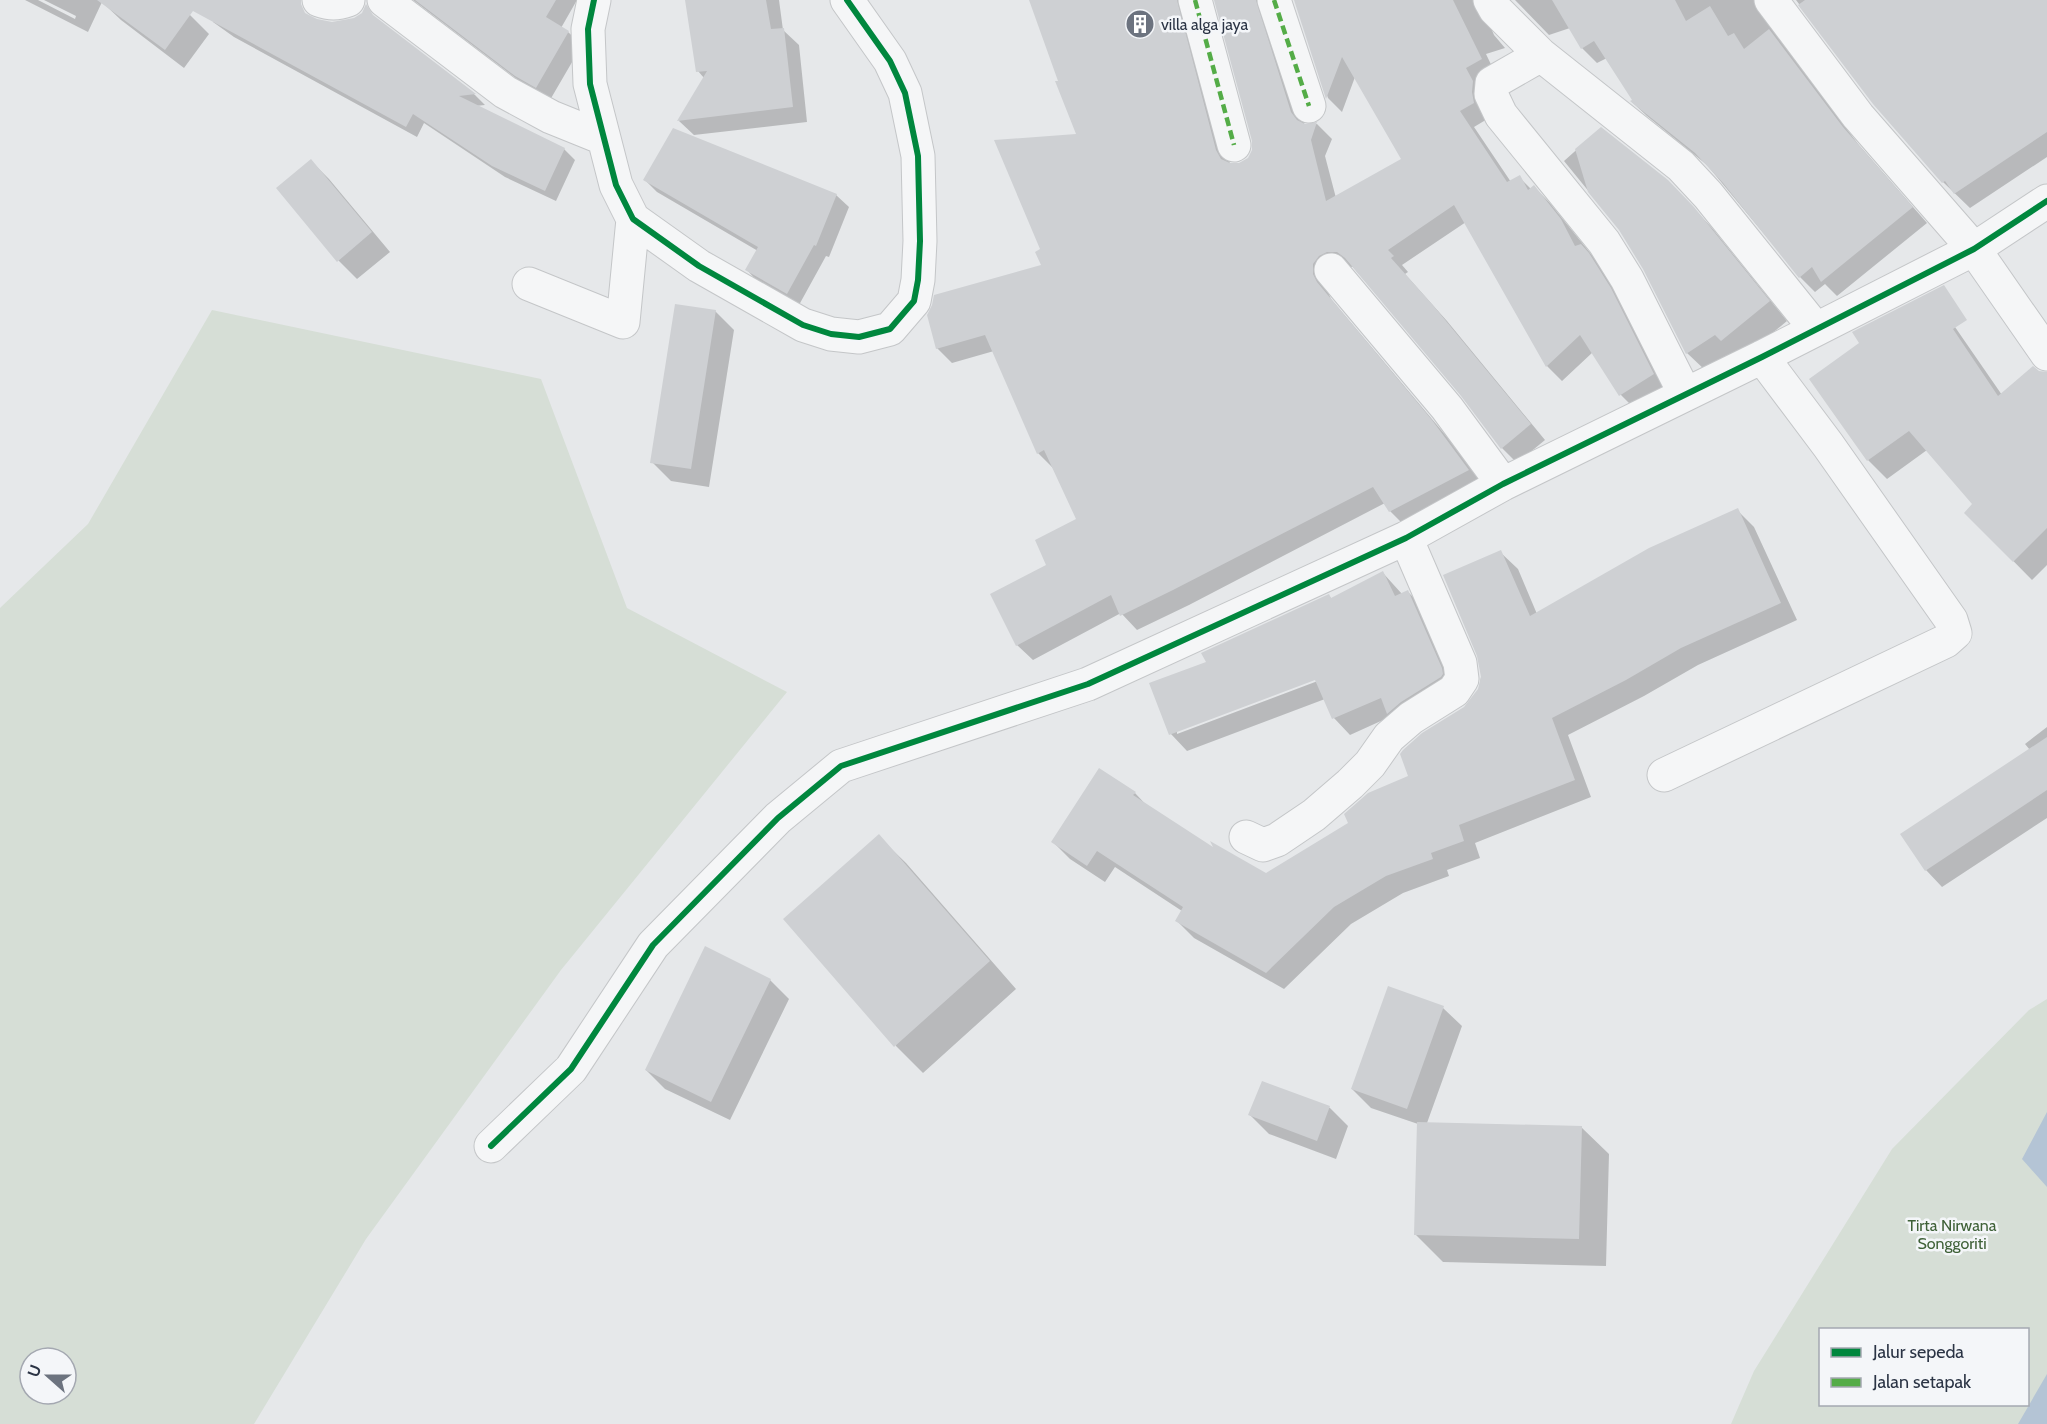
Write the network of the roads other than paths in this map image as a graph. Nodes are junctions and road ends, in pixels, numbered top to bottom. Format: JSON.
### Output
{"nodes":[{"id":1,"x":319,"y":0,"type":"edge"},
{"id":2,"x":348,"y":0,"type":"edge"},
{"id":3,"x":384,"y":0,"type":"edge"},
{"id":4,"x":594,"y":0,"type":"edge"},
{"id":5,"x":847,"y":0,"type":"edge"},
{"id":6,"x":1195,"y":0,"type":"edge"},
{"id":7,"x":1274,"y":0,"type":"edge"},
{"id":8,"x":1490,"y":0,"type":"edge"},
{"id":9,"x":1771,"y":0,"type":"edge"},
{"id":10,"x":1541,"y":54,"type":"junction"},
{"id":11,"x":1309,"y":106,"type":"dead end"},
{"id":12,"x":603,"y":138,"type":"junction"},
{"id":13,"x":1234,"y":145,"type":"dead end"},
{"id":14,"x":2047,"y":201,"type":"edge"},
{"id":15,"x":633,"y":219,"type":"junction"},
{"id":16,"x":1974,"y":249,"type":"junction"},
{"id":17,"x":1331,"y":270,"type":"dead end"},
{"id":18,"x":529,"y":284,"type":"dead end"},
{"id":19,"x":1815,"y":328,"type":"junction"},
{"id":20,"x":2047,"y":354,"type":"edge"},
{"id":21,"x":1762,"y":357,"type":"junction"},
{"id":22,"x":1685,"y":394,"type":"junction"},
{"id":23,"x":1503,"y":484,"type":"junction"},
{"id":24,"x":1406,"y":538,"type":"junction"},
{"id":25,"x":1664,"y":775,"type":"dead end"},
{"id":26,"x":1246,"y":837,"type":"dead end"},
{"id":27,"x":491,"y":1146,"type":"dead end"}],
"edges":[{"from":1,"to":2,"type":"street"},
{"from":3,"to":12,"type":"street"},
{"from":4,"to":12,"type":"street"},
{"from":5,"to":15,"type":"street"},
{"from":6,"to":13,"type":"street"},
{"from":7,"to":11,"type":"street"},
{"from":8,"to":10,"type":"street"},
{"from":9,"to":16,"type":"street"},
{"from":10,"to":19,"type":"street"},
{"from":10,"to":22,"type":"street"},
{"from":12,"to":15,"type":"street"},
{"from":14,"to":16,"type":"street"},
{"from":15,"to":18,"type":"street"},
{"from":16,"to":19,"type":"street"},
{"from":16,"to":20,"type":"street"},
{"from":17,"to":23,"type":"street"},
{"from":19,"to":21,"type":"street"},
{"from":21,"to":22,"type":"street"},
{"from":21,"to":25,"type":"street"},
{"from":22,"to":23,"type":"street"},
{"from":23,"to":24,"type":"street"},
{"from":24,"to":26,"type":"street"},
{"from":24,"to":27,"type":"street"}]}
